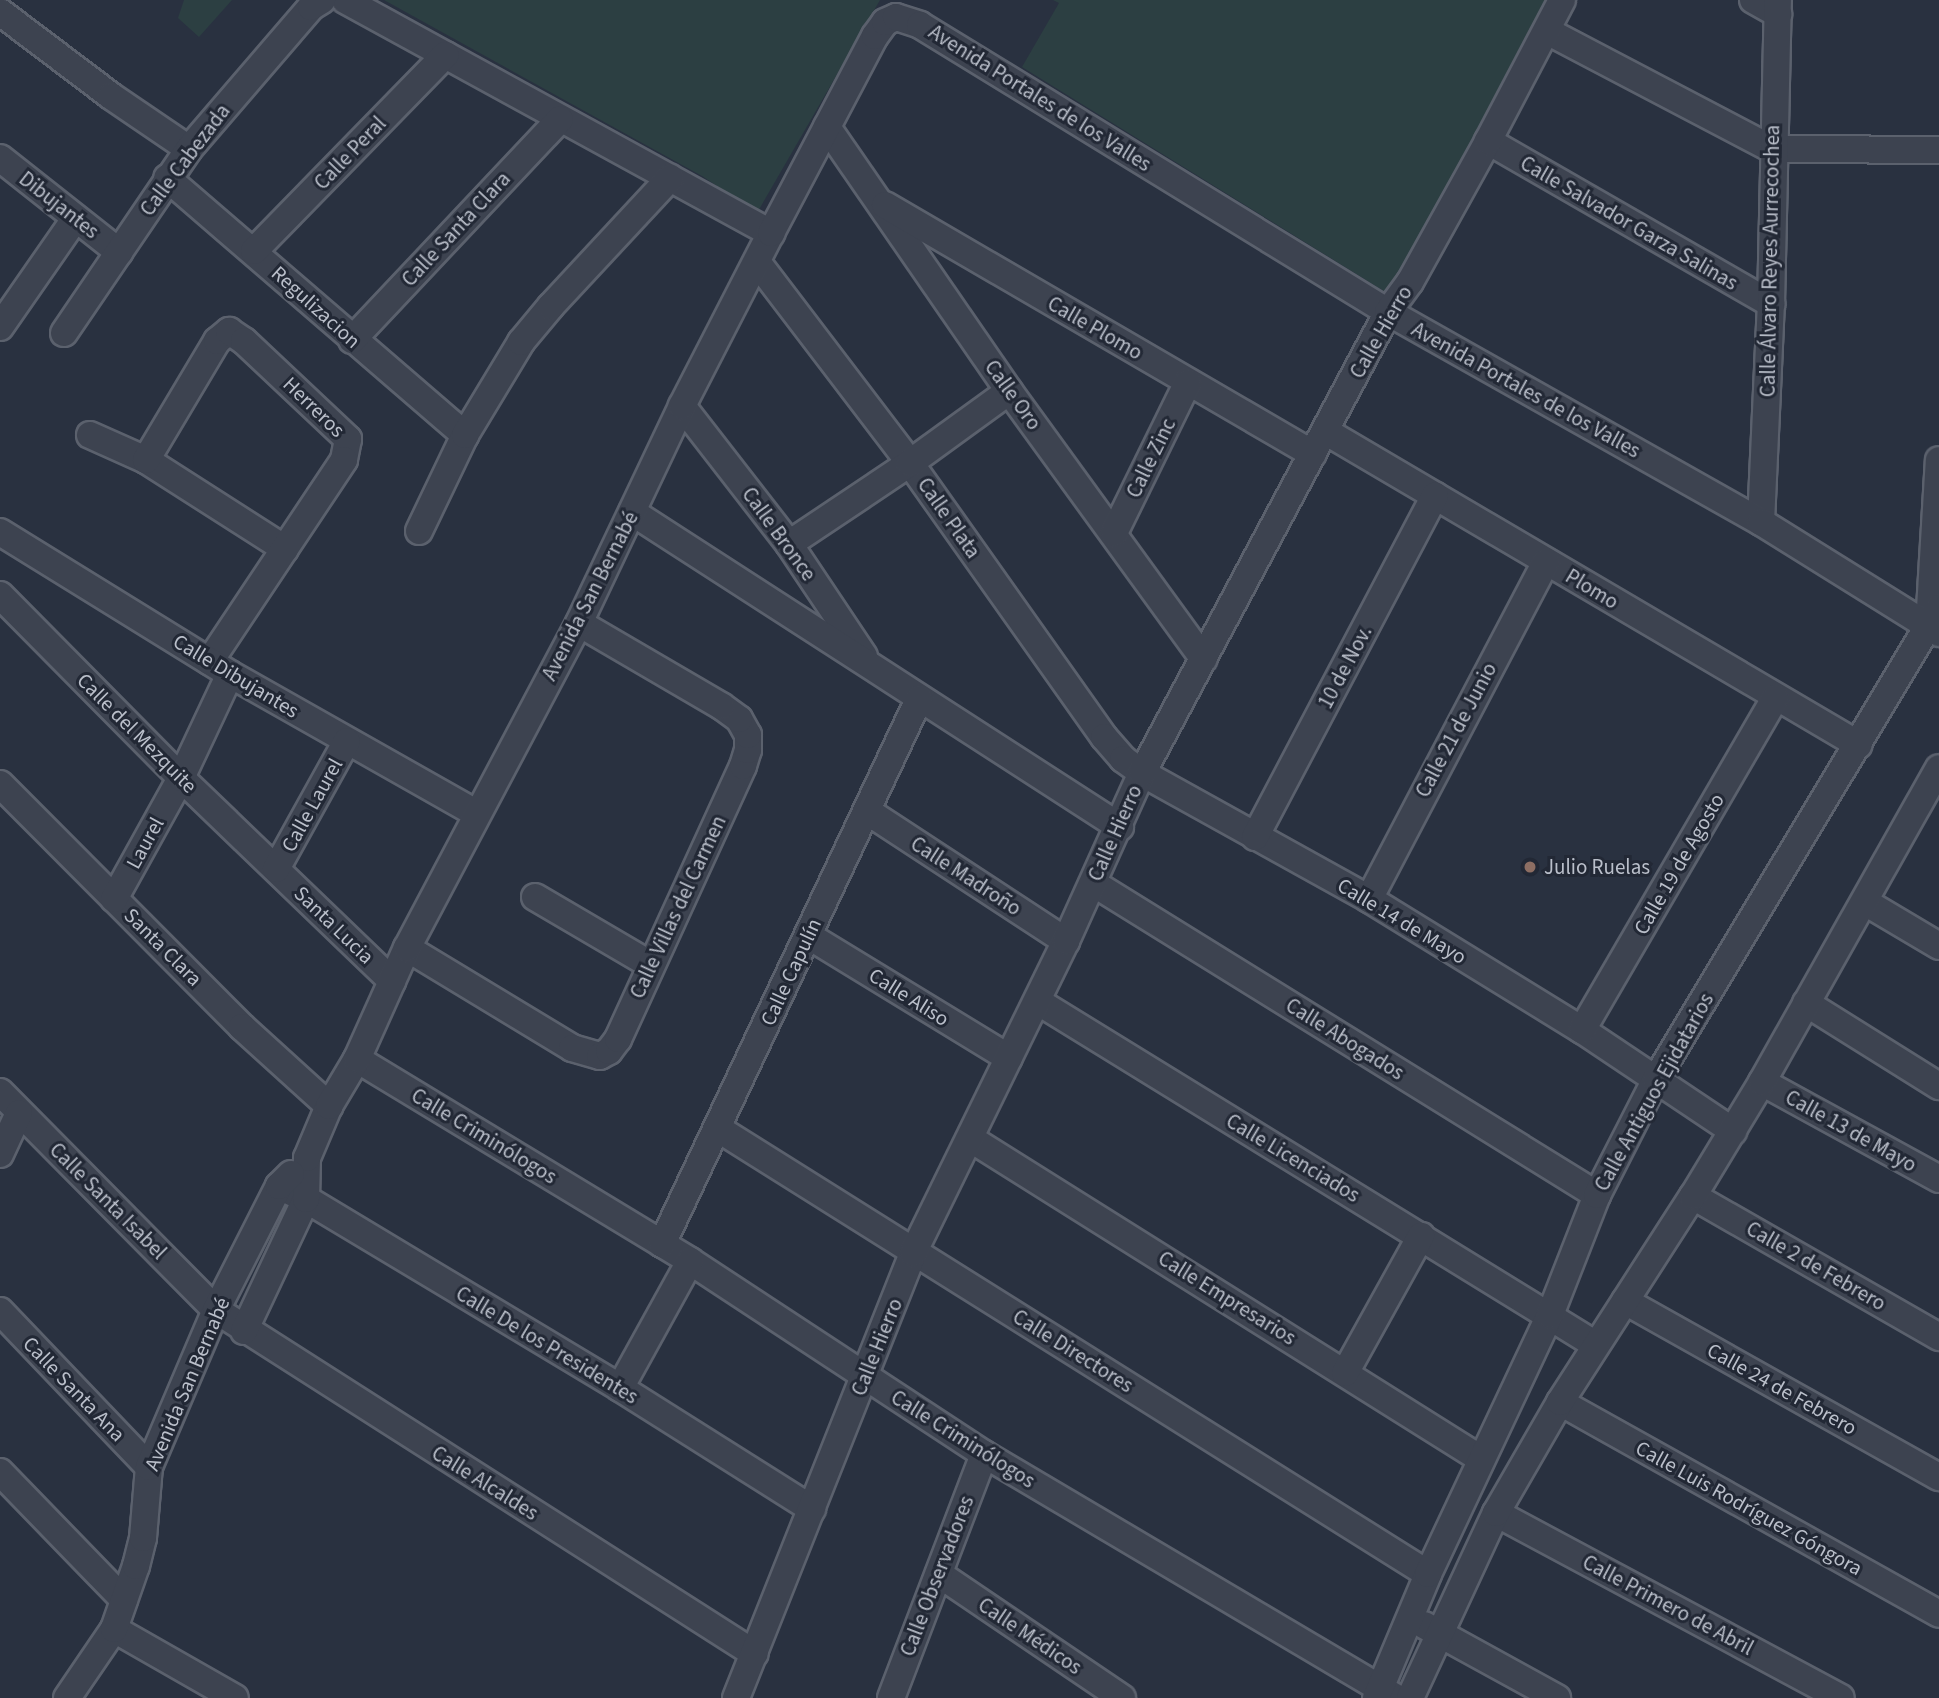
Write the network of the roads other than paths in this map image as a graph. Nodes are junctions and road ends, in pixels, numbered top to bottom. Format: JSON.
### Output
{"nodes":[{"id":1,"x":322,"y":0,"type":"edge"},
{"id":2,"x":1562,"y":0,"type":"edge"},
{"id":3,"x":1753,"y":0,"type":"edge"},
{"id":4,"x":351,"y":3,"type":"edge"},
{"id":5,"x":1778,"y":7,"type":"edge"},
{"id":6,"x":0,"y":12,"type":"edge"},
{"id":7,"x":1547,"y":31,"type":"junction"},
{"id":8,"x":875,"y":36,"type":"joint"},
{"id":9,"x":445,"y":55,"type":"junction"},
{"id":10,"x":559,"y":119,"type":"junction"},
{"id":11,"x":827,"y":127,"type":"junction"},
{"id":12,"x":1488,"y":141,"type":"junction"},
{"id":13,"x":189,"y":149,"type":"junction"},
{"id":14,"x":1772,"y":149,"type":"junction"},
{"id":15,"x":1939,"y":150,"type":"edge"},
{"id":16,"x":0,"y":158,"type":"edge"},
{"id":17,"x":167,"y":178,"type":"junction"},
{"id":18,"x":670,"y":178,"type":"junction"},
{"id":19,"x":876,"y":200,"type":"junction"},
{"id":20,"x":75,"y":219,"type":"junction"},
{"id":21,"x":771,"y":233,"type":"junction"},
{"id":22,"x":254,"y":251,"type":"junction"},
{"id":23,"x":119,"y":252,"type":"junction"},
{"id":24,"x":757,"y":262,"type":"junction"},
{"id":25,"x":1771,"y":304,"type":"junction"},
{"id":26,"x":1388,"y":312,"type":"junction"},
{"id":27,"x":0,"y":327,"type":"edge"},
{"id":28,"x":64,"y":333,"type":"dead end"},
{"id":29,"x":352,"y":340,"type":"junction"},
{"id":30,"x":1188,"y":382,"type":"junction"},
{"id":31,"x":1009,"y":391,"type":"junction"},
{"id":32,"x":682,"y":406,"type":"junction"},
{"id":33,"x":1325,"y":431,"type":"junction"},
{"id":34,"x":90,"y":435,"type":"dead end"},
{"id":35,"x":465,"y":435,"type":"junction"},
{"id":36,"x":1313,"y":454,"type":"junction"},
{"id":37,"x":146,"y":460,"type":"junction"},
{"id":38,"x":1939,"y":460,"type":"edge"},
{"id":39,"x":910,"y":463,"type":"junction"},
{"id":40,"x":1435,"y":496,"type":"junction"},
{"id":41,"x":632,"y":512,"type":"junction"},
{"id":42,"x":1761,"y":522,"type":"junction"},
{"id":43,"x":419,"y":531,"type":"dead end"},
{"id":44,"x":0,"y":532,"type":"edge"},
{"id":45,"x":1114,"y":533,"type":"junction"},
{"id":46,"x":789,"y":544,"type":"junction"},
{"id":47,"x":285,"y":549,"type":"junction"},
{"id":48,"x":1546,"y":562,"type":"junction"},
{"id":49,"x":0,"y":595,"type":"edge"},
{"id":50,"x":579,"y":622,"type":"junction"},
{"id":51,"x":1936,"y":623,"type":"edge"},
{"id":52,"x":1204,"y":659,"type":"junction"},
{"id":53,"x":871,"y":666,"type":"junction"},
{"id":54,"x":220,"y":667,"type":"junction"},
{"id":55,"x":1775,"y":698,"type":"junction"},
{"id":56,"x":919,"y":699,"type":"junction"},
{"id":57,"x":347,"y":741,"type":"junction"},
{"id":58,"x":1859,"y":745,"type":"junction"},
{"id":59,"x":1142,"y":773,"type":"junction"},
{"id":60,"x":181,"y":778,"type":"junction"},
{"id":61,"x":1936,"y":781,"type":"edge"},
{"id":62,"x":0,"y":784,"type":"edge"},
{"id":63,"x":867,"y":811,"type":"junction"},
{"id":64,"x":476,"y":813,"type":"junction"},
{"id":65,"x":1120,"y":827,"type":"junction"},
{"id":66,"x":1255,"y":837,"type":"junction"},
{"id":67,"x":276,"y":869,"type":"junction"},
{"id":68,"x":1093,"y":883,"type":"junction"},
{"id":69,"x":535,"y":897,"type":"dead end"},
{"id":70,"x":114,"y":899,"type":"junction"},
{"id":71,"x":1368,"y":899,"type":"junction"},
{"id":72,"x":1865,"y":902,"type":"junction"},
{"id":73,"x":809,"y":936,"type":"junction"},
{"id":74,"x":1066,"y":941,"type":"junction"},
{"id":75,"x":1939,"y":946,"type":"edge"},
{"id":76,"x":407,"y":948,"type":"junction"},
{"id":77,"x":651,"y":965,"type":"junction"},
{"id":78,"x":392,"y":981,"type":"junction"},
{"id":79,"x":1037,"y":1001,"type":"junction"},
{"id":80,"x":1806,"y":1003,"type":"junction"},
{"id":81,"x":1582,"y":1030,"type":"junction"},
{"id":82,"x":1009,"y":1058,"type":"junction"},
{"id":83,"x":356,"y":1059,"type":"junction"},
{"id":84,"x":1657,"y":1079,"type":"junction"},
{"id":85,"x":1762,"y":1083,"type":"junction"},
{"id":86,"x":1939,"y":1086,"type":"edge"},
{"id":87,"x":0,"y":1093,"type":"edge"},
{"id":88,"x":329,"y":1106,"type":"junction"},
{"id":89,"x":19,"y":1113,"type":"junction"},
{"id":90,"x":717,"y":1128,"type":"junction"},
{"id":91,"x":1733,"y":1131,"type":"junction"},
{"id":92,"x":971,"y":1139,"type":"junction"},
{"id":93,"x":0,"y":1154,"type":"edge"},
{"id":94,"x":307,"y":1158,"type":"junction"},
{"id":95,"x":1939,"y":1179,"type":"edge"},
{"id":96,"x":279,"y":1186,"type":"junction"},
{"id":97,"x":1597,"y":1195,"type":"junction"},
{"id":98,"x":1693,"y":1196,"type":"junction"},
{"id":99,"x":306,"y":1199,"type":"junction"},
{"id":100,"x":1421,"y":1236,"type":"junction"},
{"id":101,"x":662,"y":1244,"type":"junction"},
{"id":102,"x":913,"y":1253,"type":"junction"},
{"id":103,"x":690,"y":1261,"type":"junction"},
{"id":104,"x":1625,"y":1301,"type":"junction"},
{"id":105,"x":216,"y":1310,"type":"junction"},
{"id":106,"x":0,"y":1311,"type":"edge"},
{"id":107,"x":1550,"y":1315,"type":"junction"},
{"id":108,"x":244,"y":1331,"type":"junction"},
{"id":109,"x":1939,"y":1337,"type":"edge"},
{"id":110,"x":1596,"y":1345,"type":"junction"},
{"id":111,"x":1345,"y":1373,"type":"junction"},
{"id":112,"x":865,"y":1376,"type":"junction"},
{"id":113,"x":620,"y":1388,"type":"junction"},
{"id":114,"x":1560,"y":1402,"type":"junction"},
{"id":115,"x":984,"y":1454,"type":"junction"},
{"id":116,"x":1481,"y":1459,"type":"junction"},
{"id":117,"x":149,"y":1466,"type":"junction"},
{"id":118,"x":0,"y":1472,"type":"edge"},
{"id":119,"x":1939,"y":1477,"type":"edge"},
{"id":120,"x":812,"y":1509,"type":"junction"},
{"id":121,"x":1496,"y":1513,"type":"junction"},
{"id":122,"x":939,"y":1574,"type":"junction"},
{"id":123,"x":1428,"y":1574,"type":"junction"},
{"id":124,"x":124,"y":1600,"type":"junction"},
{"id":125,"x":1939,"y":1615,"type":"edge"},
{"id":126,"x":1410,"y":1619,"type":"junction"},
{"id":127,"x":114,"y":1629,"type":"junction"},
{"id":128,"x":1438,"y":1633,"type":"junction"},
{"id":129,"x":755,"y":1654,"type":"junction"},
{"id":130,"x":1384,"y":1695,"type":"edge"},
{"id":131,"x":227,"y":1696,"type":"edge"},
{"id":132,"x":67,"y":1698,"type":"edge"},
{"id":133,"x":736,"y":1698,"type":"edge"},
{"id":134,"x":891,"y":1698,"type":"edge"},
{"id":135,"x":1122,"y":1698,"type":"edge"},
{"id":136,"x":1410,"y":1698,"type":"edge"},
{"id":137,"x":1557,"y":1698,"type":"edge"},
{"id":138,"x":1840,"y":1698,"type":"edge"}],
"edges":[{"from":1,"to":13,"type":"street","name":"Calle Cabezada"},
{"from":2,"to":7,"type":"street","name":"Calle Hierro"},
{"from":3,"to":5,"type":"street"},
{"from":4,"to":9,"type":"street"},
{"from":5,"to":14,"type":"street","name":"Calle Álvaro Reyes Aurrecochea"},
{"from":6,"to":13,"type":"street"},
{"from":7,"to":12,"type":"street","name":"Calle Hierro"},
{"from":7,"to":14,"type":"street"},
{"from":8,"to":11,"type":"street","name":"Avenida San Bernabé"},
{"from":8,"to":26,"type":"street","name":"Avenida Portales de los Valles"},
{"from":9,"to":10,"type":"street"},
{"from":9,"to":22,"type":"street","name":"Calle Peral"},
{"from":10,"to":18,"type":"street"},
{"from":10,"to":29,"type":"street","name":"Calle Santa Clara"},
{"from":11,"to":19,"type":"street","name":"Calle Oro"},
{"from":11,"to":21,"type":"street","name":"Avenida San Bernabé"},
{"from":12,"to":25,"type":"street","name":"Calle Salvador Garza Salinas"},
{"from":12,"to":26,"type":"street","name":"Calle Hierro"},
{"from":13,"to":17,"type":"street","name":"Calle Cabezada"},
{"from":14,"to":15,"type":"street"},
{"from":14,"to":25,"type":"street","name":"Calle Álvaro Reyes Aurrecochea"},
{"from":16,"to":20,"type":"street","name":"Dibujantes"},
{"from":17,"to":22,"type":"street","name":"Regulizacion"},
{"from":17,"to":23,"type":"street","name":"Calle Cabezada"},
{"from":18,"to":21,"type":"street"},
{"from":18,"to":35,"type":"street"},
{"from":19,"to":30,"type":"street","name":"Calle Plomo"},
{"from":19,"to":31,"type":"street","name":"Calle Oro"},
{"from":20,"to":23,"type":"street","name":"Dibujantes"},
{"from":20,"to":27,"type":"street"},
{"from":21,"to":24,"type":"street","name":"Avenida San Bernabé"},
{"from":22,"to":29,"type":"street","name":"Regulizacion"},
{"from":23,"to":28,"type":"street","name":"Calle Cabezada"},
{"from":24,"to":32,"type":"street","name":"Avenida San Bernabé"},
{"from":24,"to":39,"type":"street","name":"Calle Plata"},
{"from":25,"to":42,"type":"street","name":"Calle Álvaro Reyes Aurrecochea"},
{"from":26,"to":33,"type":"street","name":"Calle Hierro"},
{"from":26,"to":42,"type":"street","name":"Avenida Portales de los Valles"},
{"from":29,"to":35,"type":"street","name":"Regulizacion"},
{"from":30,"to":36,"type":"street","name":"Calle Plomo"},
{"from":30,"to":45,"type":"street","name":"Calle Zinc"},
{"from":31,"to":39,"type":"street"},
{"from":31,"to":45,"type":"street","name":"Calle Oro"},
{"from":32,"to":41,"type":"street","name":"Avenida San Bernabé"},
{"from":32,"to":46,"type":"street","name":"Calle Bronce"},
{"from":33,"to":36,"type":"street","name":"Calle Hierro"},
{"from":33,"to":40,"type":"street","name":"Plomo"},
{"from":34,"to":37,"type":"street"},
{"from":35,"to":43,"type":"street"},
{"from":36,"to":52,"type":"street","name":"Calle Hierro"},
{"from":37,"to":47,"type":"street"},
{"from":37,"to":47,"type":"street","name":"Herreros"},
{"from":38,"to":51,"type":"street","name":"Calle Antiguos Ejidatarios"},
{"from":39,"to":46,"type":"street"},
{"from":39,"to":59,"type":"street","name":"Calle Plata"},
{"from":40,"to":48,"type":"street","name":"Plomo"},
{"from":40,"to":66,"type":"street","name":"10 de Nov."},
{"from":41,"to":50,"type":"street","name":"Avenida San Bernabé"},
{"from":41,"to":53,"type":"street","name":"Calle Bronce"},
{"from":42,"to":51,"type":"street","name":"Avenida Portales de los Valles"},
{"from":44,"to":54,"type":"street","name":"Calle Dibujantes"},
{"from":45,"to":52,"type":"street","name":"Calle Oro"},
{"from":46,"to":53,"type":"street","name":"Calle Bronce"},
{"from":47,"to":54,"type":"street","name":"Herreros"},
{"from":48,"to":55,"type":"street","name":"Plomo"},
{"from":48,"to":71,"type":"street","name":"Calle 21 de Junio"},
{"from":49,"to":60,"type":"street","name":"Calle del Mezquite"},
{"from":50,"to":64,"type":"street","name":"Avenida San Bernabé"},
{"from":50,"to":77,"type":"street","name":"Calle Villas del Carmen"},
{"from":51,"to":58,"type":"street","name":"Calle Antiguos Ejidatarios"},
{"from":52,"to":59,"type":"street","name":"Calle Hierro"},
{"from":53,"to":56,"type":"street","name":"Calle Bronce"},
{"from":54,"to":57,"type":"street","name":"Calle Dibujantes"},
{"from":54,"to":60,"type":"street","name":"Laurel"},
{"from":55,"to":58,"type":"street","name":"Plomo"},
{"from":55,"to":81,"type":"street","name":"Calle 19 de Agosto"},
{"from":56,"to":63,"type":"street","name":"Calle Capulín"},
{"from":56,"to":65,"type":"street","name":"Calle Bronce"},
{"from":57,"to":64,"type":"street","name":"Calle Dibujantes"},
{"from":57,"to":67,"type":"street","name":"Calle Laurel"},
{"from":58,"to":84,"type":"street","name":"Calle Antiguos Ejidatarios"},
{"from":59,"to":65,"type":"street","name":"Calle Hierro"},
{"from":59,"to":66,"type":"street","name":"Calle 14 de Mayo"},
{"from":60,"to":67,"type":"street","name":"Calle del Mezquite"},
{"from":60,"to":70,"type":"street","name":"Laurel"},
{"from":61,"to":72,"type":"street"},
{"from":62,"to":70,"type":"street","name":"Santa Clara"},
{"from":63,"to":73,"type":"street","name":"Calle Capulín"},
{"from":63,"to":74,"type":"street","name":"Calle Madroño"},
{"from":64,"to":76,"type":"street","name":"Avenida San Bernabé"},
{"from":65,"to":68,"type":"street","name":"Calle Hierro"},
{"from":66,"to":71,"type":"street","name":"Calle 14 de Mayo"},
{"from":67,"to":78,"type":"street","name":"Santa Lucia"},
{"from":68,"to":74,"type":"street","name":"Calle Hierro"},
{"from":68,"to":97,"type":"street","name":"Calle Abogados"},
{"from":69,"to":77,"type":"street"},
{"from":70,"to":88,"type":"street","name":"Santa Clara"},
{"from":71,"to":81,"type":"street","name":"Calle 14 de Mayo"},
{"from":72,"to":75,"type":"street"},
{"from":72,"to":80,"type":"street"},
{"from":73,"to":82,"type":"street","name":"Calle Aliso"},
{"from":73,"to":90,"type":"street","name":"Calle Capulín"},
{"from":74,"to":79,"type":"street","name":"Calle Hierro"},
{"from":76,"to":77,"type":"street","name":"Calle Villas del Carmen"},
{"from":76,"to":78,"type":"street","name":"Avenida San Bernabé"},
{"from":78,"to":83,"type":"street","name":"Avenida San Bernabé"},
{"from":79,"to":82,"type":"street","name":"Calle Hierro"},
{"from":79,"to":100,"type":"street","name":"Calle Licenciados"},
{"from":80,"to":85,"type":"street"},
{"from":80,"to":86,"type":"street"},
{"from":81,"to":84,"type":"street","name":"Calle 14 de Mayo"},
{"from":82,"to":92,"type":"street","name":"Calle Hierro"},
{"from":83,"to":88,"type":"street","name":"Avenida San Bernabé"},
{"from":83,"to":101,"type":"street","name":"Calle Criminólogos"},
{"from":84,"to":91,"type":"street","name":"Calle 14 de Mayo"},
{"from":84,"to":97,"type":"street","name":"Calle Antiguos Ejidatarios"},
{"from":85,"to":91,"type":"street"},
{"from":85,"to":95,"type":"street","name":"Calle 13 de Mayo"},
{"from":87,"to":89,"type":"street","name":"Calle Santa Isabel"},
{"from":88,"to":94,"type":"street","name":"Avenida San Bernabé"},
{"from":89,"to":93,"type":"street"},
{"from":89,"to":105,"type":"street","name":"Calle Santa Isabel"},
{"from":90,"to":101,"type":"street","name":"Calle Capulín"},
{"from":90,"to":102,"type":"street","name":"Calle Directores"},
{"from":91,"to":98,"type":"street"},
{"from":92,"to":102,"type":"street","name":"Calle Hierro"},
{"from":92,"to":111,"type":"street","name":"Calle Empresarios"},
{"from":94,"to":96,"type":"street","name":"Avenida San Bernabé"},
{"from":94,"to":99,"type":"street","name":"Avenida San Bernabé"},
{"from":96,"to":99,"type":"street","name":"Calle De los Presidentes"},
{"from":96,"to":105,"type":"street","name":"Avenida San Bernabé"},
{"from":97,"to":107,"type":"street","name":"Calle Antiguos Ejidatarios"},
{"from":98,"to":104,"type":"street"},
{"from":98,"to":109,"type":"street","name":"Calle 2 de Febrero"},
{"from":99,"to":108,"type":"street","name":"Avenida San Bernabé"},
{"from":99,"to":113,"type":"street","name":"Calle De los Presidentes"},
{"from":100,"to":107,"type":"street","name":"Calle Licenciados"},
{"from":100,"to":111,"type":"street"},
{"from":101,"to":103,"type":"street","name":"Calle Criminólogos"},
{"from":102,"to":112,"type":"street","name":"Calle Hierro"},
{"from":102,"to":123,"type":"street","name":"Calle Directores"},
{"from":103,"to":112,"type":"street","name":"Calle Criminólogos"},
{"from":103,"to":113,"type":"street"},
{"from":104,"to":110,"type":"street"},
{"from":104,"to":119,"type":"street","name":"Calle 24 de Febrero"},
{"from":105,"to":108,"type":"street","name":"Calle Alcaldes"},
{"from":105,"to":117,"type":"street","name":"Avenida San Bernabé"},
{"from":106,"to":117,"type":"street","name":"Calle Santa Ana"},
{"from":107,"to":110,"type":"street","name":"Calle Licenciados"},
{"from":107,"to":116,"type":"street","name":"Calle Antiguos Ejidatarios"},
{"from":108,"to":129,"type":"street","name":"Calle Alcaldes"},
{"from":110,"to":114,"type":"street"},
{"from":111,"to":116,"type":"street","name":"Calle Empresarios"},
{"from":112,"to":115,"type":"street","name":"Calle Criminólogos"},
{"from":112,"to":120,"type":"street","name":"Calle Hierro"},
{"from":113,"to":120,"type":"street","name":"Calle De los Presidentes"},
{"from":114,"to":121,"type":"street"},
{"from":114,"to":125,"type":"street","name":"Calle Luis Rodríguez Góngora"},
{"from":115,"to":122,"type":"street","name":"Calle Observadores"},
{"from":115,"to":130,"type":"street","name":"Calle Criminólogos"},
{"from":116,"to":123,"type":"street","name":"Calle Antiguos Ejidatarios"},
{"from":117,"to":124,"type":"street","name":"Avenida San Bernabé"},
{"from":118,"to":124,"type":"street"},
{"from":120,"to":129,"type":"street","name":"Calle Hierro"},
{"from":121,"to":128,"type":"street"},
{"from":121,"to":138,"type":"street","name":"Calle Primero de Abril"},
{"from":122,"to":134,"type":"street","name":"Calle Observadores"},
{"from":122,"to":135,"type":"street","name":"Calle Médicos"},
{"from":123,"to":126,"type":"street","name":"Calle Antiguos Ejidatarios"},
{"from":124,"to":127,"type":"street","name":"Avenida San Bernabé"},
{"from":126,"to":128,"type":"street"},
{"from":126,"to":130,"type":"street","name":"Calle Antiguos Ejidatarios"},
{"from":127,"to":131,"type":"street"},
{"from":127,"to":132,"type":"street","name":"Avenida San Bernabé"},
{"from":128,"to":136,"type":"street"},
{"from":128,"to":137,"type":"street"},
{"from":129,"to":133,"type":"street","name":"Calle Hierro"}]}
